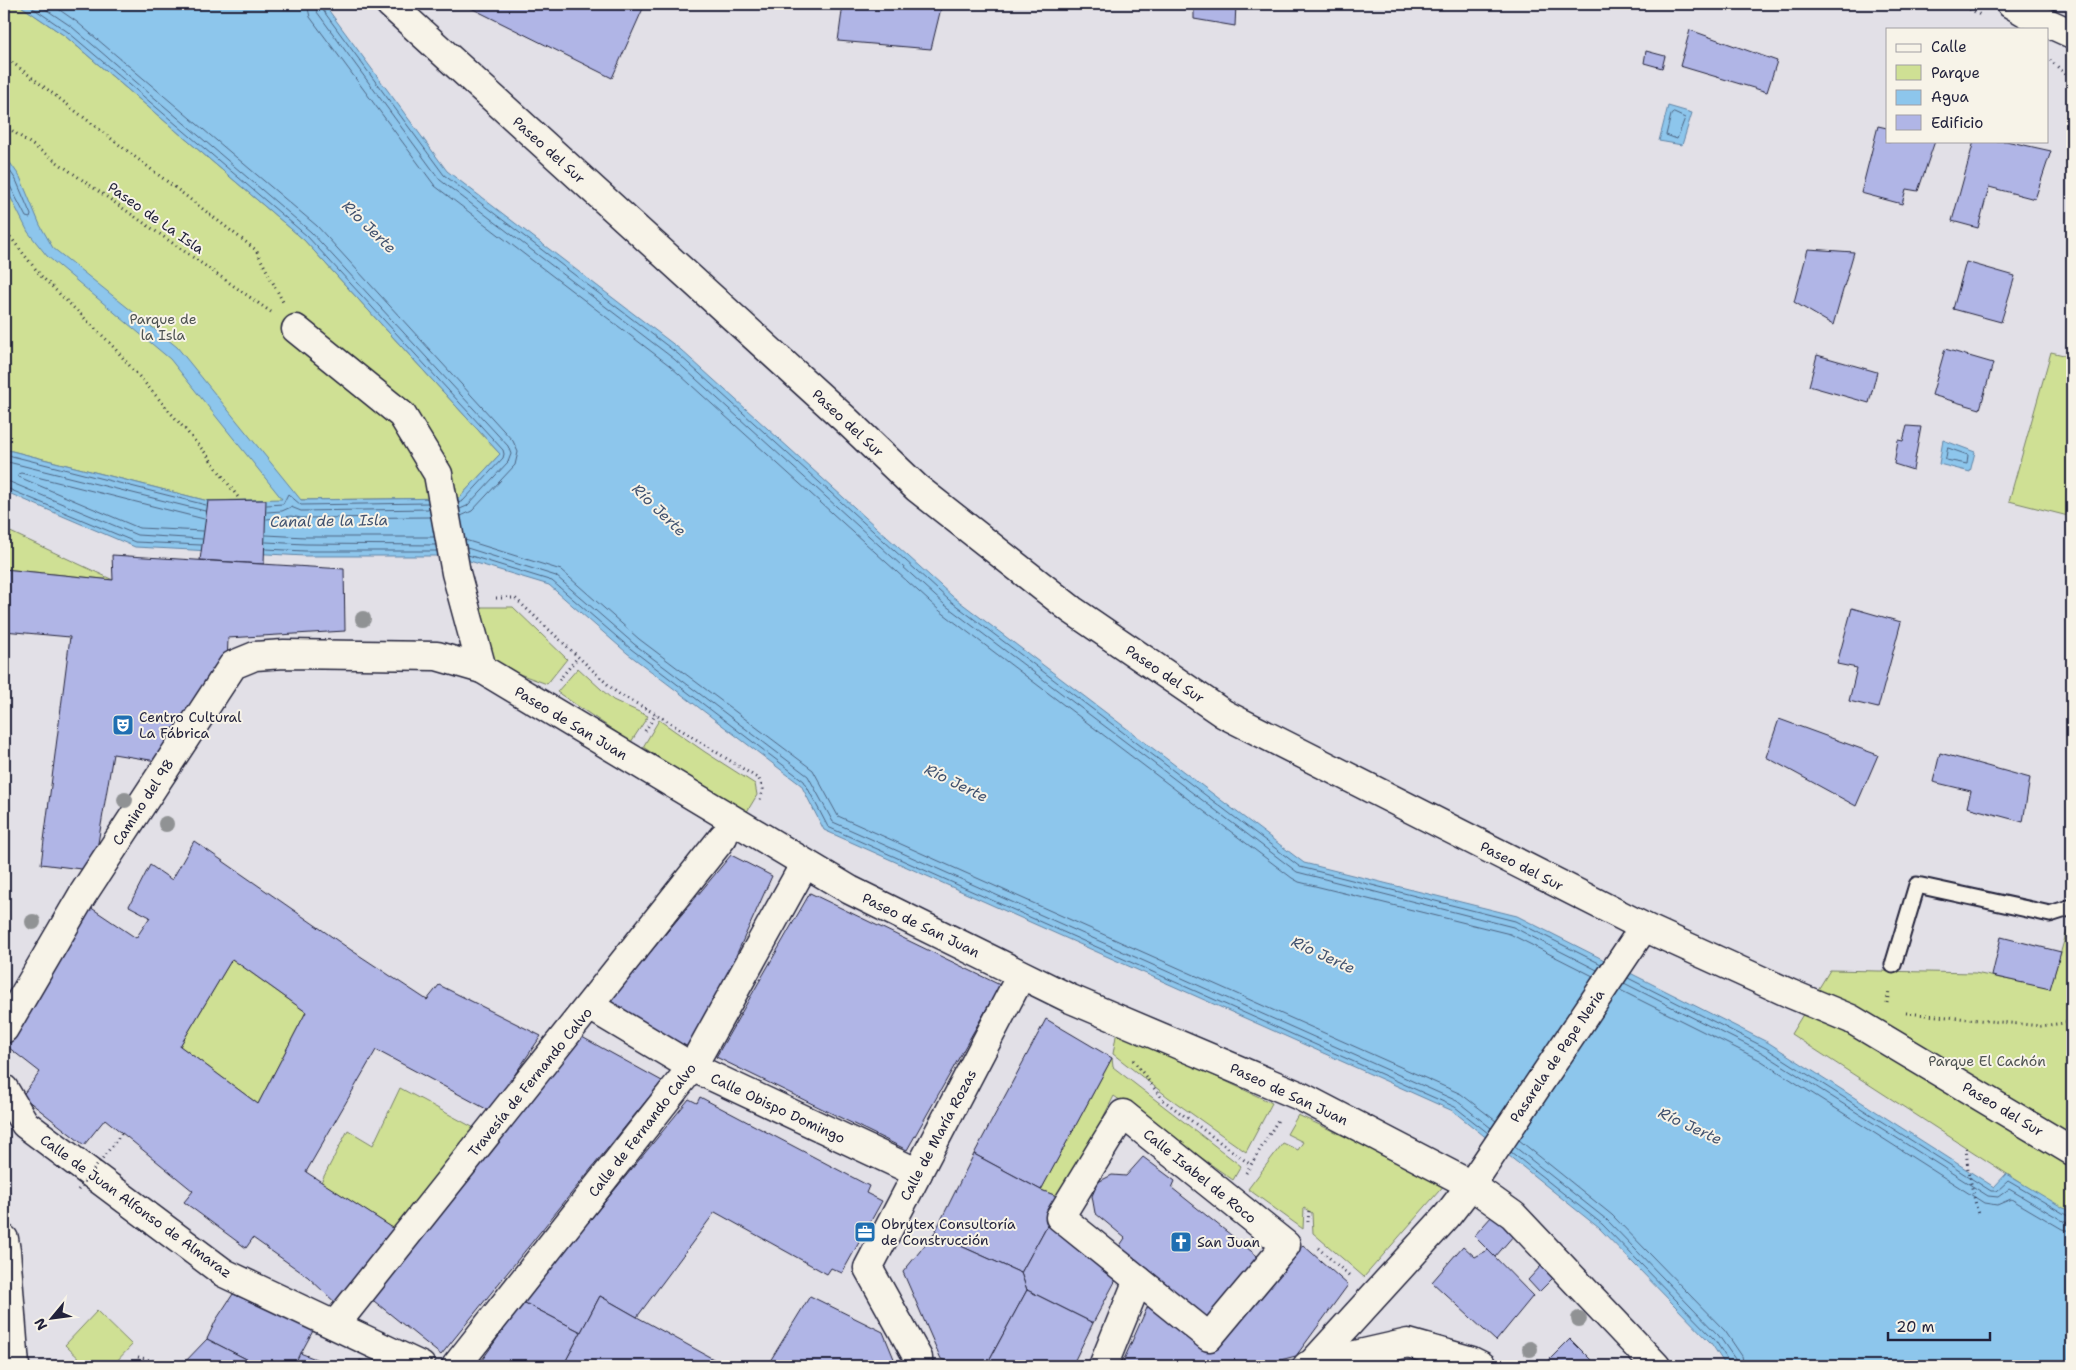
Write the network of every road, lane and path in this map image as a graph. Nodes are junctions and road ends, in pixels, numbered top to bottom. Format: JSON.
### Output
{"nodes":[{"id":1,"x":390,"y":4,"type":"edge"},
{"id":2,"x":2020,"y":9,"type":"edge"},
{"id":3,"x":2072,"y":34,"type":"edge"},
{"id":4,"x":2072,"y":43,"type":"edge"},
{"id":5,"x":4,"y":56,"type":"edge"},
{"id":6,"x":2048,"y":59,"type":"edge"},
{"id":7,"x":2072,"y":80,"type":"edge"},
{"id":8,"x":4,"y":125,"type":"edge"},
{"id":9,"x":4,"y":229,"type":"edge"},
{"id":10,"x":296,"y":329,"type":"junction"},
{"id":11,"x":240,"y":500,"type":"dead end"},
{"id":12,"x":460,"y":586,"type":"junction"},
{"id":13,"x":482,"y":669,"type":"junction"},
{"id":14,"x":734,"y":832,"type":"junction"},
{"id":15,"x":798,"y":876,"type":"junction"},
{"id":16,"x":2072,"y":907,"type":"edge"},
{"id":17,"x":1644,"y":928,"type":"junction"},
{"id":18,"x":1893,"y":965,"type":"dead end"},
{"id":19,"x":1017,"y":983,"type":"junction"},
{"id":20,"x":590,"y":1006,"type":"junction"},
{"id":21,"x":1905,"y":1013,"type":"dead end"},
{"id":22,"x":2072,"y":1022,"type":"edge"},
{"id":23,"x":1109,"y":1028,"type":"joint"},
{"id":24,"x":4,"y":1029,"type":"edge"},
{"id":25,"x":692,"y":1067,"type":"junction"},
{"id":26,"x":4,"y":1089,"type":"edge"},
{"id":27,"x":1292,"y":1093,"type":"junction"},
{"id":28,"x":122,"y":1132,"type":"dead end"},
{"id":29,"x":1966,"y":1148,"type":"dead end"},
{"id":30,"x":2072,"y":1151,"type":"edge"},
{"id":31,"x":1251,"y":1165,"type":"junction"},
{"id":32,"x":918,"y":1173,"type":"junction"},
{"id":33,"x":1471,"y":1185,"type":"junction"},
{"id":34,"x":78,"y":1190,"type":"dead end"},
{"id":35,"x":1227,"y":1198,"type":"junction"},
{"id":36,"x":1978,"y":1214,"type":"dead end"},
{"id":37,"x":4,"y":1238,"type":"edge"},
{"id":38,"x":1286,"y":1246,"type":"junction"},
{"id":39,"x":1138,"y":1280,"type":"junction"},
{"id":40,"x":1373,"y":1296,"type":"junction"},
{"id":41,"x":335,"y":1326,"type":"junction"},
{"id":42,"x":138,"y":1357,"type":"dead end"},
{"id":43,"x":15,"y":1366,"type":"edge"},
{"id":44,"x":173,"y":1366,"type":"edge"},
{"id":45,"x":421,"y":1366,"type":"edge"},
{"id":46,"x":456,"y":1366,"type":"edge"},
{"id":47,"x":918,"y":1366,"type":"edge"},
{"id":48,"x":1104,"y":1366,"type":"edge"},
{"id":49,"x":1309,"y":1366,"type":"edge"},
{"id":50,"x":1482,"y":1366,"type":"edge"},
{"id":51,"x":1656,"y":1366,"type":"edge"}],
"edges":[{"from":1,"to":17,"type":"street","name":"Paseo del Sur"},
{"from":2,"to":3,"type":"street"},
{"from":2,"to":4,"type":"street"},
{"from":5,"to":10,"type":"path"},
{"from":6,"to":7,"type":"path"},
{"from":8,"to":10,"type":"path","name":"Paseo de La Isla"},
{"from":9,"to":11,"type":"path"},
{"from":10,"to":12,"type":"street"},
{"from":12,"to":13,"type":"street"},
{"from":12,"to":14,"type":"path"},
{"from":13,"to":14,"type":"street","name":"Paseo de San Juan"},
{"from":13,"to":24,"type":"street","name":"Camino del 98"},
{"from":14,"to":15,"type":"street"},
{"from":14,"to":20,"type":"street","name":"Travesía de Fernando Calvo"},
{"from":14,"to":27,"type":"street","name":"Paseo de San Juan"},
{"from":15,"to":19,"type":"street"},
{"from":15,"to":25,"type":"street","name":"Calle de Fernando Calvo"},
{"from":16,"to":18,"type":"lane"},
{"from":17,"to":30,"type":"street","name":"Paseo del Sur"},
{"from":17,"to":33,"type":"street","name":"Pasarela de Pepe Neria"},
{"from":19,"to":23,"type":"street"},
{"from":19,"to":32,"type":"street","name":"Calle de María Rozas"},
{"from":20,"to":25,"type":"street","name":"Calle Obispo Domingo"},
{"from":20,"to":41,"type":"street","name":"Travesía de Fernando Calvo"},
{"from":21,"to":22,"type":"path"},
{"from":23,"to":31,"type":"path"},
{"from":25,"to":32,"type":"street","name":"Calle Obispo Domingo"},
{"from":25,"to":46,"type":"street","name":"Calle de Fernando Calvo"},
{"from":26,"to":41,"type":"street","name":"Calle de Juan Alfonso de Almaraz"},
{"from":27,"to":31,"type":"path"},
{"from":27,"to":33,"type":"street","name":"Paseo de San Juan"},
{"from":28,"to":34,"type":"path","bridge":true},
{"from":29,"to":36,"type":"path"},
{"from":31,"to":35,"type":"path"},
{"from":32,"to":47,"type":"street","name":"Calle de María Rozas"},
{"from":33,"to":40,"type":"street"},
{"from":33,"to":51,"type":"street","name":"Paseo de San Juan"},
{"from":35,"to":38,"type":"street","name":"Calle Isabel de Roco"},
{"from":35,"to":39,"type":"street","name":"Calle Isabel de Roco"},
{"from":37,"to":43,"type":"street"},
{"from":38,"to":39,"type":"street","name":"Calle Isabel de Roco"},
{"from":38,"to":40,"type":"path"},
{"from":39,"to":48,"type":"street"},
{"from":40,"to":49,"type":"street"},
{"from":41,"to":45,"type":"street","name":"Calle de Juan Alfonso de Almaraz"},
{"from":42,"to":44,"type":"path"},
{"from":49,"to":50,"type":"street"}]}
